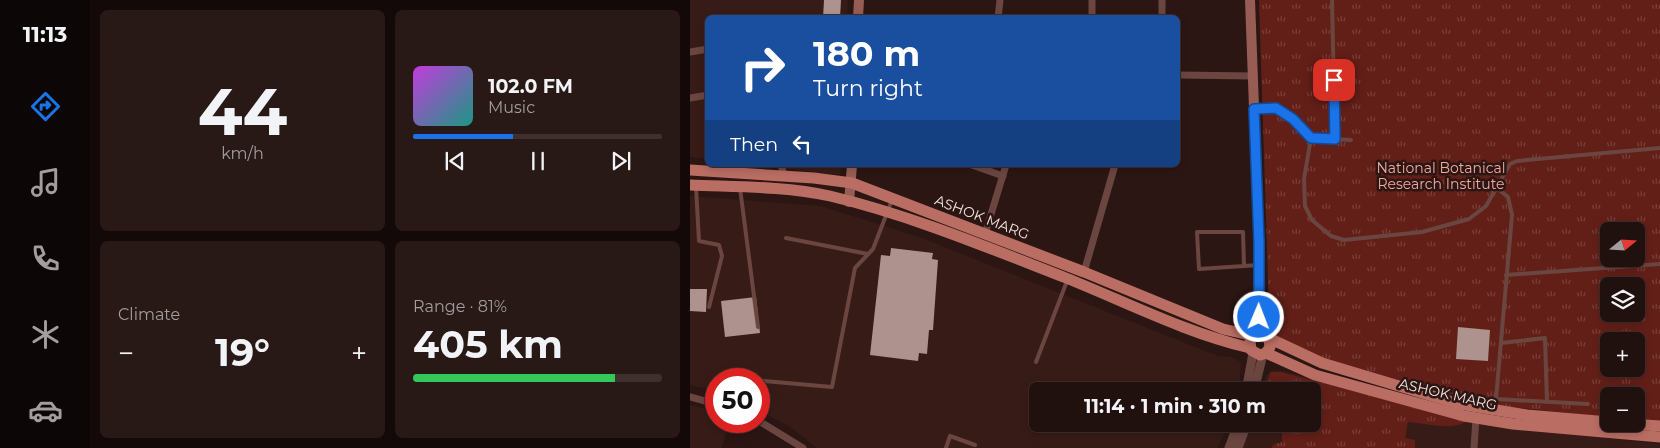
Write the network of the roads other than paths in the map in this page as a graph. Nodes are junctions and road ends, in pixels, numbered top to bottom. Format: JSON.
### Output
{"nodes":[{"id":1,"x":859,"y":0,"type":"edge"},
{"id":2,"x":1000,"y":0,"type":"edge"},
{"id":3,"x":1092,"y":0,"type":"edge"},
{"id":4,"x":1162,"y":0,"type":"edge"},
{"id":5,"x":1250,"y":0,"type":"edge"},
{"id":6,"x":1332,"y":0,"type":"edge"},
{"id":7,"x":858,"y":15,"type":"edge"},
{"id":8,"x":998,"y":15,"type":"edge"},
{"id":9,"x":1092,"y":15,"type":"edge"},
{"id":10,"x":1162,"y":15,"type":"edge"},
{"id":11,"x":705,"y":50,"type":"edge"},
{"id":12,"x":690,"y":52,"type":"edge"},
{"id":13,"x":1180,"y":75,"type":"edge"},
{"id":14,"x":1253,"y":76,"type":"junction"},
{"id":15,"x":705,"y":96,"type":"edge"},
{"id":16,"x":690,"y":98,"type":"edge"},
{"id":17,"x":1254,"y":109,"type":"junction"},
{"id":18,"x":1311,"y":138,"type":"junction"},
{"id":19,"x":1335,"y":139,"type":"junction"},
{"id":20,"x":1350,"y":140,"type":"dead end"},
{"id":21,"x":1660,"y":148,"type":"edge"},
{"id":22,"x":852,"y":167,"type":"edge"},
{"id":23,"x":978,"y":167,"type":"edge"},
{"id":24,"x":1005,"y":167,"type":"edge"},
{"id":25,"x":1114,"y":167,"type":"edge"},
{"id":26,"x":690,"y":170,"type":"edge"},
{"id":27,"x":783,"y":170,"type":"edge"},
{"id":28,"x":1003,"y":176,"type":"junction"},
{"id":29,"x":852,"y":183,"type":"junction"},
{"id":30,"x":693,"y":185,"type":"edge"},
{"id":31,"x":740,"y":188,"type":"junction"},
{"id":32,"x":1497,"y":188,"type":"junction"},
{"id":33,"x":893,"y":198,"type":"junction"},
{"id":34,"x":848,"y":202,"type":"junction"},
{"id":35,"x":889,"y":212,"type":"junction"},
{"id":36,"x":985,"y":234,"type":"junction"},
{"id":37,"x":786,"y":238,"type":"dead end"},
{"id":38,"x":868,"y":254,"type":"junction"},
{"id":39,"x":1660,"y":264,"type":"edge"},
{"id":40,"x":1259,"y":265,"type":"junction"},
{"id":41,"x":1244,"y":266,"type":"junction"},
{"id":42,"x":1084,"y":272,"type":"junction"},
{"id":43,"x":1506,"y":276,"type":"junction"},
{"id":44,"x":1068,"y":279,"type":"junction"},
{"id":45,"x":709,"y":307,"type":"dead end"},
{"id":46,"x":758,"y":327,"type":"dead end"},
{"id":47,"x":1261,"y":337,"type":"junction"},
{"id":48,"x":1501,"y":343,"type":"junction"},
{"id":49,"x":1258,"y":352,"type":"junction"},
{"id":50,"x":1036,"y":362,"type":"dead end"},
{"id":51,"x":770,"y":382,"type":"edge"},
{"id":52,"x":1249,"y":382,"type":"edge"},
{"id":53,"x":1255,"y":382,"type":"edge"},
{"id":54,"x":690,"y":397,"type":"edge"},
{"id":55,"x":705,"y":401,"type":"edge"},
{"id":56,"x":1547,"y":402,"type":"junction"},
{"id":57,"x":1495,"y":404,"type":"junction"},
{"id":58,"x":1588,"y":404,"type":"dead end"},
{"id":59,"x":1476,"y":418,"type":"junction"},
{"id":60,"x":1600,"y":421,"type":"edge"},
{"id":61,"x":1645,"y":425,"type":"edge"},
{"id":62,"x":1660,"y":426,"type":"edge"},
{"id":63,"x":770,"y":428,"type":"edge"},
{"id":64,"x":1235,"y":432,"type":"edge"},
{"id":65,"x":1244,"y":432,"type":"edge"},
{"id":66,"x":1660,"y":437,"type":"edge"},
{"id":67,"x":975,"y":445,"type":"dead end"},
{"id":68,"x":803,"y":448,"type":"edge"},
{"id":69,"x":946,"y":448,"type":"edge"},
{"id":70,"x":1229,"y":448,"type":"edge"},
{"id":71,"x":1238,"y":448,"type":"edge"},
{"id":72,"x":1474,"y":448,"type":"edge"}],
"edges":[{"from":1,"to":7,"type":"main road"},
{"from":2,"to":8,"type":"street"},
{"from":3,"to":9,"type":"street"},
{"from":4,"to":10,"type":"street"},
{"from":5,"to":14,"type":"main road"},
{"from":6,"to":19,"type":"lane"},
{"from":11,"to":12,"type":"street"},
{"from":13,"to":14,"type":"street"},
{"from":14,"to":17,"type":"main road"},
{"from":15,"to":16,"type":"street"},
{"from":17,"to":18,"type":"lane"},
{"from":17,"to":40,"type":"main road"},
{"from":18,"to":19,"type":"lane"},
{"from":18,"to":32,"type":"lane"},
{"from":19,"to":20,"type":"lane"},
{"from":21,"to":32,"type":"lane"},
{"from":22,"to":29,"type":"main road"},
{"from":23,"to":28,"type":"street"},
{"from":24,"to":28,"type":"street"},
{"from":25,"to":42,"type":"street"},
{"from":26,"to":27,"type":"main road","name":"ASHOK MARG"},
{"from":27,"to":29,"type":"main road","name":"ASHOK MARG"},
{"from":28,"to":36,"type":"street"},
{"from":29,"to":33,"type":"main road","name":"ASHOK MARG"},
{"from":29,"to":34,"type":"main road"},
{"from":30,"to":31,"type":"main road","name":"ASHOK MARG"},
{"from":30,"to":45,"type":"lane"},
{"from":31,"to":34,"type":"main road","name":"ASHOK MARG"},
{"from":31,"to":46,"type":"lane"},
{"from":32,"to":43,"type":"lane"},
{"from":33,"to":35,"type":"lane"},
{"from":33,"to":36,"type":"main road","name":"ASHOK MARG"},
{"from":34,"to":35,"type":"main road","name":"ASHOK MARG"},
{"from":35,"to":38,"type":"lane"},
{"from":35,"to":44,"type":"main road","name":"ASHOK MARG"},
{"from":36,"to":42,"type":"main road","name":"ASHOK MARG"},
{"from":37,"to":38,"type":"lane"},
{"from":38,"to":51,"type":"lane"},
{"from":39,"to":43,"type":"lane"},
{"from":40,"to":41,"type":"lane"},
{"from":40,"to":47,"type":"main road"},
{"from":41,"to":41,"type":"lane"},
{"from":42,"to":47,"type":"main road","name":"ASHOK MARG"},
{"from":43,"to":48,"type":"lane"},
{"from":44,"to":49,"type":"main road","name":"ASHOK MARG"},
{"from":44,"to":50,"type":"lane"},
{"from":47,"to":49,"type":"main road"},
{"from":47,"to":49,"type":"main road"},
{"from":47,"to":57,"type":"main road","name":"ASHOK MARG"},
{"from":48,"to":56,"type":"lane"},
{"from":48,"to":57,"type":"lane"},
{"from":49,"to":52,"type":"street"},
{"from":49,"to":53,"type":"street"},
{"from":49,"to":59,"type":"main road","name":"ASHOK MARG"},
{"from":54,"to":55,"type":"street"},
{"from":56,"to":57,"type":"lane"},
{"from":56,"to":58,"type":"lane"},
{"from":57,"to":60,"type":"main road","name":"ASHOK MARG"},
{"from":59,"to":66,"type":"main road","name":"ASHOK MARG"},
{"from":59,"to":72,"type":"street"},
{"from":61,"to":62,"type":"main road"},
{"from":63,"to":68,"type":"street"},
{"from":64,"to":70,"type":"street"},
{"from":65,"to":71,"type":"street"},
{"from":67,"to":69,"type":"lane"}]}
